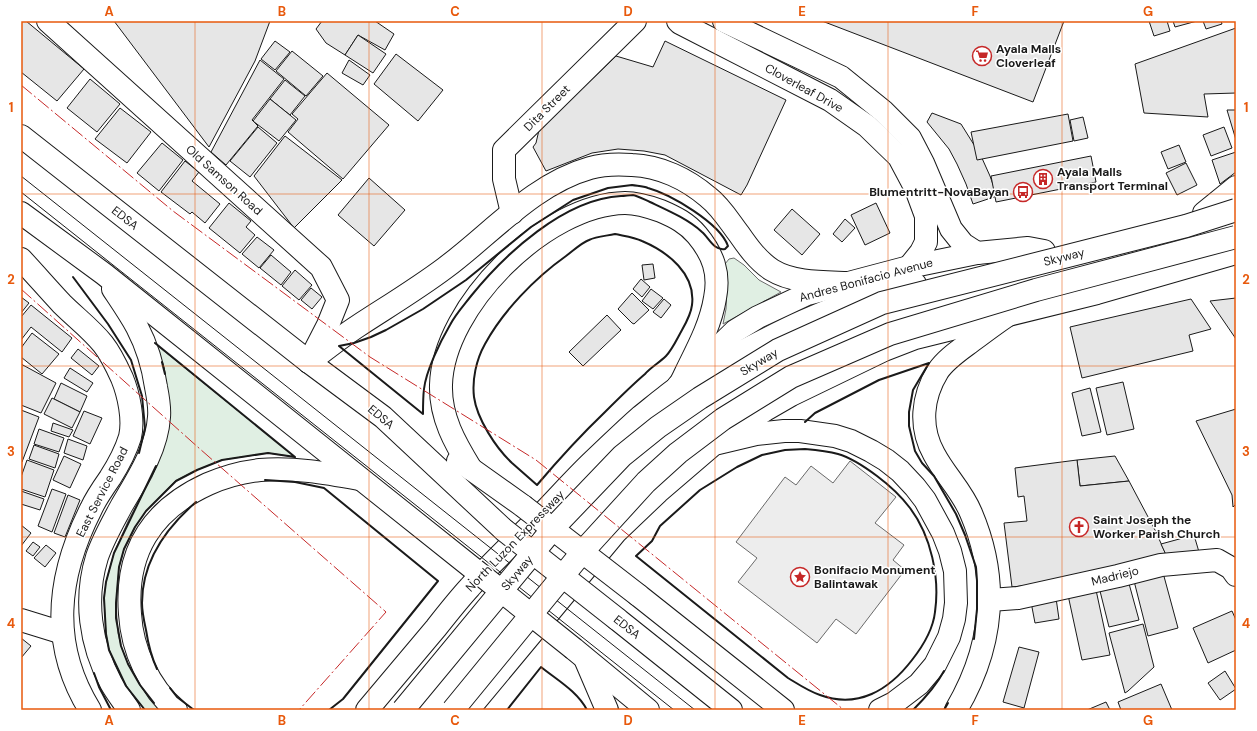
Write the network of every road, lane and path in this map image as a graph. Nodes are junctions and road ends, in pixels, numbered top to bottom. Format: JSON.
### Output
{"nodes":[{"id":1,"x":48,"y":21,"type":"edge"},
{"id":2,"x":634,"y":21,"type":"edge"},
{"id":3,"x":678,"y":21,"type":"edge"},
{"id":4,"x":724,"y":21,"type":"edge"},
{"id":5,"x":21,"y":136,"type":"edge"},
{"id":6,"x":1236,"y":187,"type":"edge"},
{"id":7,"x":1236,"y":204,"type":"edge"},
{"id":8,"x":1236,"y":210,"type":"edge"},
{"id":9,"x":21,"y":213,"type":"edge"},
{"id":10,"x":512,"y":213,"type":"junction"},
{"id":11,"x":1204,"y":213,"type":"junction"},
{"id":12,"x":1236,"y":238,"type":"edge"},
{"id":13,"x":1044,"y":251,"type":"junction"},
{"id":14,"x":977,"y":253,"type":"junction"},
{"id":15,"x":1236,"y":253,"type":"edge"},
{"id":16,"x":21,"y":259,"type":"edge"},
{"id":17,"x":909,"y":267,"type":"junction"},
{"id":18,"x":104,"y":274,"type":"junction"},
{"id":19,"x":845,"y":284,"type":"junction"},
{"id":20,"x":878,"y":292,"type":"junction"},
{"id":21,"x":1008,"y":315,"type":"junction"},
{"id":22,"x":817,"y":316,"type":"junction"},
{"id":23,"x":309,"y":362,"type":"junction"},
{"id":24,"x":678,"y":386,"type":"junction"},
{"id":25,"x":383,"y":417,"type":"junction"},
{"id":26,"x":714,"y":444,"type":"junction"},
{"id":27,"x":471,"y":469,"type":"junction"},
{"id":28,"x":362,"y":480,"type":"junction"},
{"id":29,"x":546,"y":510,"type":"junction"},
{"id":30,"x":1236,"y":575,"type":"edge"},
{"id":31,"x":990,"y":600,"type":"junction"},
{"id":32,"x":21,"y":620,"type":"edge"},
{"id":33,"x":63,"y":633,"type":"junction"},
{"id":34,"x":579,"y":654,"type":"junction"},
{"id":35,"x":785,"y":709,"type":"edge"},
{"id":36,"x":90,"y":710,"type":"edge"},
{"id":37,"x":129,"y":710,"type":"edge"},
{"id":38,"x":176,"y":710,"type":"edge"},
{"id":39,"x":367,"y":710,"type":"edge"},
{"id":40,"x":403,"y":710,"type":"edge"},
{"id":41,"x":409,"y":710,"type":"edge"},
{"id":42,"x":453,"y":710,"type":"edge"},
{"id":43,"x":468,"y":710,"type":"edge"},
{"id":44,"x":607,"y":710,"type":"edge"},
{"id":45,"x":648,"y":710,"type":"edge"},
{"id":46,"x":731,"y":710,"type":"edge"},
{"id":47,"x":880,"y":710,"type":"edge"},
{"id":48,"x":956,"y":710,"type":"edge"}],
"edges":[{"from":1,"to":23,"type":"main road","name":"Old Samson Road"},
{"from":2,"to":10,"type":"main road","name":"Dita Street"},
{"from":3,"to":17,"type":"main road","name":"Cloverleaf Drive"},
{"from":4,"to":14,"type":"main road","name":"Cloverleaf Drive"},
{"from":5,"to":23,"type":"main road","name":"EDSA"},
{"from":6,"to":11,"type":"main road"},
{"from":7,"to":11,"type":"main road","name":"Andres Bonifacio Avenue"},
{"from":8,"to":40,"type":"main road","name":"Skyway","bridge":true},
{"from":9,"to":18,"type":"main road"},
{"from":10,"to":19,"type":"main road"},
{"from":10,"to":23,"type":"main road"},
{"from":11,"to":13,"type":"main road","name":"Andres Bonifacio Avenue"},
{"from":12,"to":42,"type":"main road","name":"Skyway","bridge":true},
{"from":13,"to":14,"type":"main road","name":"Andres Bonifacio Avenue"},
{"from":13,"to":20,"type":"main road","name":"Andres Bonifacio Avenue"},
{"from":14,"to":17,"type":"main road","name":"Andres Bonifacio Avenue"},
{"from":15,"to":21,"type":"main road"},
{"from":16,"to":33,"type":"main road","name":"East Service Road"},
{"from":17,"to":19,"type":"main road","name":"Andres Bonifacio Avenue"},
{"from":18,"to":28,"type":"main road"},
{"from":18,"to":37,"type":"main road"},
{"from":19,"to":20,"type":"main road"},
{"from":19,"to":22,"type":"main road"},
{"from":19,"to":24,"type":"main road","name":"Andres Bonifacio Avenue"},
{"from":20,"to":22,"type":"main road","name":"Andres Bonifacio Avenue"},
{"from":21,"to":26,"type":"main road"},
{"from":21,"to":31,"type":"main road"},
{"from":22,"to":24,"type":"main road","name":"Andres Bonifacio Avenue"},
{"from":23,"to":25,"type":"main road","name":"EDSA"},
{"from":24,"to":27,"type":"main road"},
{"from":24,"to":29,"type":"main road","name":"North Luzon Expressway"},
{"from":25,"to":27,"type":"main road"},
{"from":25,"to":46,"type":"main road","name":"EDSA","bridge":true},
{"from":26,"to":43,"type":"main road"},
{"from":26,"to":47,"type":"main road"},
{"from":27,"to":35,"type":"main road","bridge":true},
{"from":28,"to":34,"type":"main road","bridge":true},
{"from":28,"to":38,"type":"main road"},
{"from":29,"to":39,"type":"main road","name":"North Luzon Expressway"},
{"from":29,"to":41,"type":"main road"},
{"from":30,"to":31,"type":"main road","name":"Madriejo"},
{"from":31,"to":48,"type":"main road"},
{"from":32,"to":33,"type":"main road"},
{"from":33,"to":36,"type":"main road","name":"East Service Road"},
{"from":34,"to":44,"type":"main road"},
{"from":34,"to":45,"type":"main road"}]}
